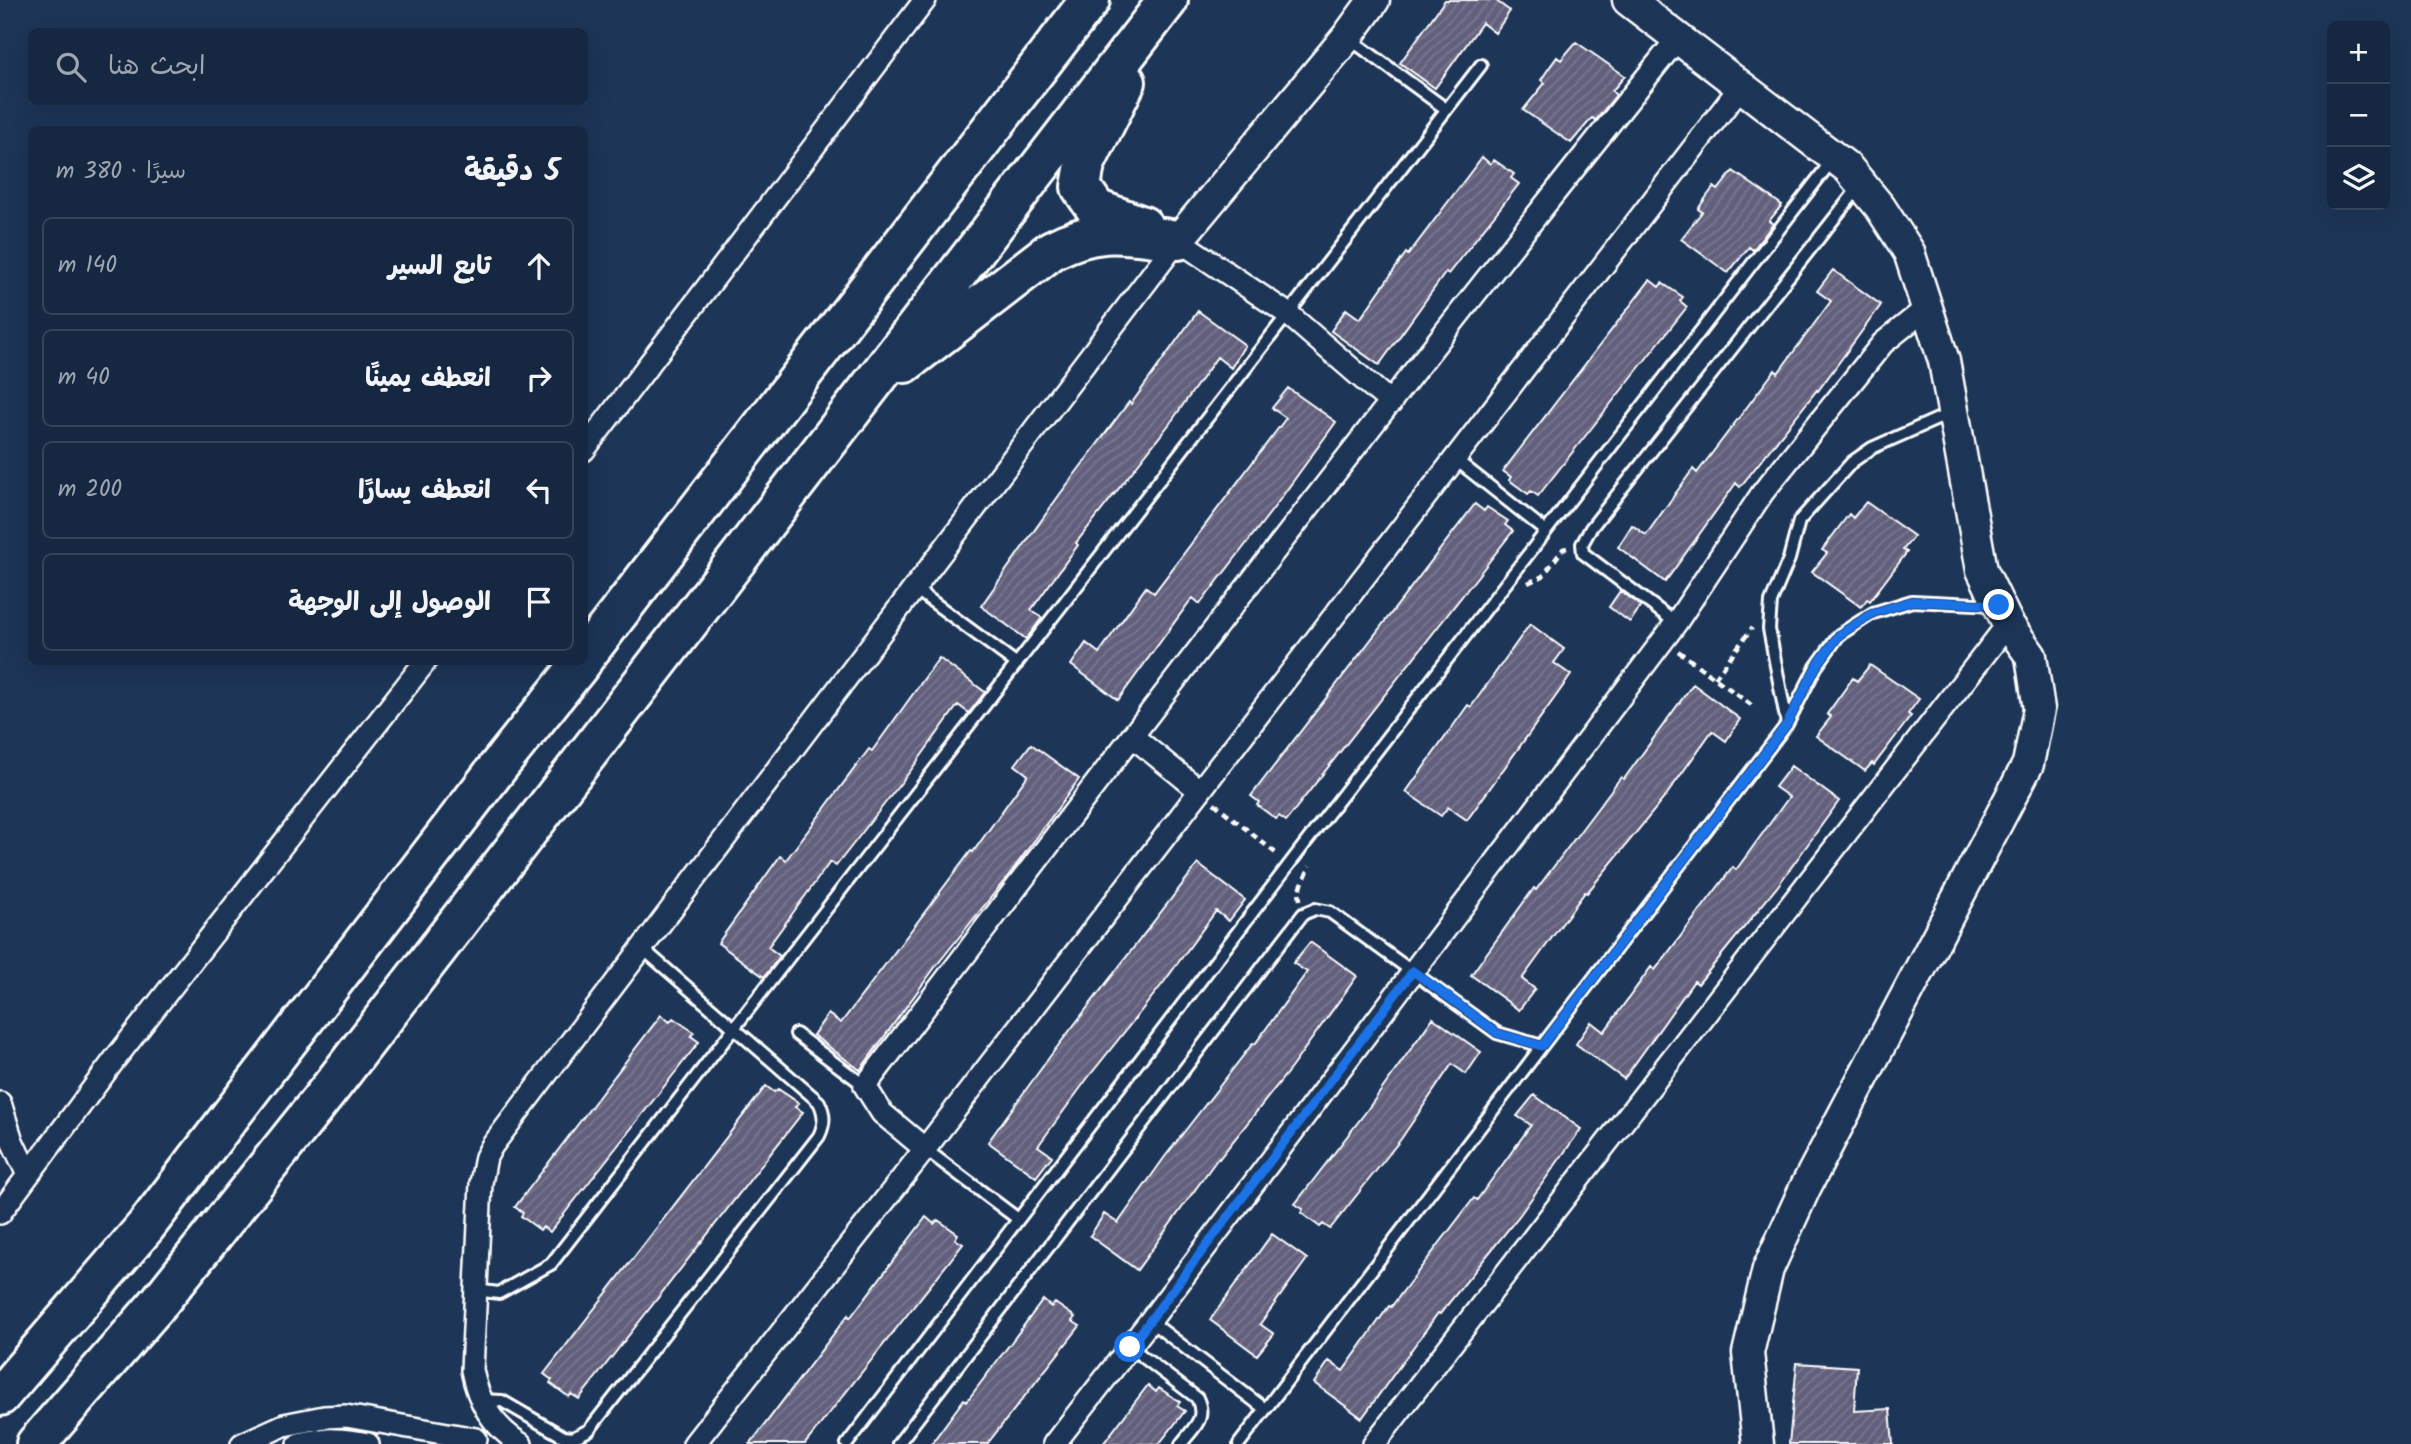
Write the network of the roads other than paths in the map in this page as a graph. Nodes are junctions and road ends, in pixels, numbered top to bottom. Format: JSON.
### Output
{"nodes":[{"id":1,"x":925,"y":0,"type":"edge"},
{"id":2,"x":1090,"y":0,"type":"edge"},
{"id":3,"x":1168,"y":0,"type":"edge"},
{"id":4,"x":1374,"y":0,"type":"edge"},
{"id":5,"x":1628,"y":0,"type":"edge"},
{"id":6,"x":1347,"y":37,"type":"junction"},
{"id":7,"x":1678,"y":38,"type":"junction"},
{"id":8,"x":1481,"y":65,"type":"dead end"},
{"id":9,"x":1741,"y":86,"type":"junction"},
{"id":10,"x":1446,"y":109,"type":"junction"},
{"id":11,"x":1834,"y":157,"type":"junction"},
{"id":12,"x":1861,"y":184,"type":"junction"},
{"id":13,"x":1178,"y":240,"type":"junction"},
{"id":14,"x":1928,"y":307,"type":"junction"},
{"id":15,"x":1288,"y":314,"type":"junction"},
{"id":16,"x":860,"y":399,"type":"junction"},
{"id":17,"x":1391,"y":403,"type":"junction"},
{"id":18,"x":1953,"y":412,"type":"junction"},
{"id":19,"x":588,"y":445,"type":"edge"},
{"id":20,"x":1455,"y":459,"type":"junction"},
{"id":21,"x":1546,"y":531,"type":"junction"},
{"id":22,"x":914,"y":588,"type":"junction"},
{"id":23,"x":2004,"y":615,"type":"junction"},
{"id":24,"x":1670,"y":631,"type":"junction"},
{"id":25,"x":588,"y":653,"type":"edge"},
{"id":26,"x":1017,"y":664,"type":"junction"},
{"id":27,"x":423,"y":665,"type":"edge"},
{"id":28,"x":579,"y":665,"type":"edge"},
{"id":29,"x":1787,"y":724,"type":"junction"},
{"id":30,"x":1132,"y":736,"type":"junction"},
{"id":31,"x":1200,"y":791,"type":"junction"},
{"id":32,"x":642,"y":948,"type":"junction"},
{"id":33,"x":1413,"y":971,"type":"junction"},
{"id":34,"x":734,"y":1030,"type":"junction"},
{"id":35,"x":796,"y":1034,"type":"dead end"},
{"id":36,"x":1542,"y":1046,"type":"junction"},
{"id":37,"x":866,"y":1086,"type":"junction"},
{"id":38,"x":0,"y":1103,"type":"edge"},
{"id":39,"x":925,"y":1149,"type":"junction"},
{"id":40,"x":29,"y":1175,"type":"junction"},
{"id":41,"x":0,"y":1213,"type":"edge"},
{"id":42,"x":1018,"y":1219,"type":"junction"},
{"id":43,"x":475,"y":1290,"type":"junction"},
{"id":44,"x":1150,"y":1321,"type":"junction"},
{"id":45,"x":1130,"y":1347,"type":"junction"},
{"id":46,"x":478,"y":1394,"type":"junction"},
{"id":47,"x":0,"y":1396,"type":"edge"},
{"id":48,"x":1265,"y":1409,"type":"junction"},
{"id":49,"x":476,"y":1442,"type":"edge"},
{"id":50,"x":36,"y":1444,"type":"edge"},
{"id":51,"x":242,"y":1444,"type":"edge"},
{"id":52,"x":299,"y":1444,"type":"edge"},
{"id":53,"x":369,"y":1444,"type":"edge"},
{"id":54,"x":520,"y":1444,"type":"edge"},
{"id":55,"x":694,"y":1444,"type":"edge"},
{"id":56,"x":847,"y":1444,"type":"edge"},
{"id":57,"x":898,"y":1444,"type":"edge"},
{"id":58,"x":1054,"y":1444,"type":"edge"},
{"id":59,"x":1181,"y":1444,"type":"edge"},
{"id":60,"x":1239,"y":1444,"type":"edge"},
{"id":61,"x":1374,"y":1444,"type":"edge"},
{"id":62,"x":1758,"y":1444,"type":"edge"}],
"edges":[{"from":1,"to":19,"type":"street"},
{"from":2,"to":25,"type":"highway"},
{"from":3,"to":13,"type":"highway"},
{"from":3,"to":16,"type":"highway"},
{"from":4,"to":6,"type":"street"},
{"from":5,"to":7,"type":"street"},
{"from":6,"to":10,"type":"lane"},
{"from":6,"to":13,"type":"street"},
{"from":7,"to":9,"type":"street"},
{"from":7,"to":17,"type":"street"},
{"from":8,"to":10,"type":"lane"},
{"from":9,"to":11,"type":"street"},
{"from":9,"to":20,"type":"street"},
{"from":10,"to":15,"type":"lane"},
{"from":11,"to":12,"type":"street"},
{"from":11,"to":21,"type":"lane"},
{"from":12,"to":14,"type":"street"},
{"from":12,"to":24,"type":"lane"},
{"from":13,"to":15,"type":"street"},
{"from":13,"to":16,"type":"highway"},
{"from":13,"to":22,"type":"street"},
{"from":14,"to":18,"type":"street"},
{"from":14,"to":24,"type":"street"},
{"from":15,"to":17,"type":"street"},
{"from":15,"to":26,"type":"lane"},
{"from":16,"to":50,"type":"highway"},
{"from":17,"to":30,"type":"street"},
{"from":18,"to":23,"type":"street"},
{"from":18,"to":29,"type":"lane"},
{"from":20,"to":21,"type":"lane"},
{"from":20,"to":31,"type":"street"},
{"from":21,"to":42,"type":"lane"},
{"from":22,"to":26,"type":"lane"},
{"from":22,"to":32,"type":"street"},
{"from":23,"to":29,"type":"lane"},
{"from":23,"to":61,"type":"street"},
{"from":23,"to":62,"type":"street"},
{"from":24,"to":33,"type":"street"},
{"from":26,"to":34,"type":"lane"},
{"from":27,"to":40,"type":"street"},
{"from":28,"to":47,"type":"highway"},
{"from":29,"to":36,"type":"lane"},
{"from":30,"to":31,"type":"street"},
{"from":30,"to":37,"type":"street"},
{"from":31,"to":39,"type":"street"},
{"from":32,"to":34,"type":"lane"},
{"from":32,"to":43,"type":"street"},
{"from":33,"to":36,"type":"lane"},
{"from":33,"to":44,"type":"street"},
{"from":33,"to":57,"type":"lane"},
{"from":34,"to":43,"type":"lane"},
{"from":34,"to":46,"type":"lane"},
{"from":35,"to":37,"type":"lane"},
{"from":36,"to":48,"type":"lane"},
{"from":37,"to":39,"type":"street"},
{"from":38,"to":40,"type":"street"},
{"from":39,"to":42,"type":"lane"},
{"from":39,"to":55,"type":"street"},
{"from":40,"to":41,"type":"street"},
{"from":42,"to":56,"type":"lane"},
{"from":43,"to":46,"type":"street"},
{"from":44,"to":45,"type":"street"},
{"from":44,"to":48,"type":"lane"},
{"from":45,"to":58,"type":"street"},
{"from":45,"to":59,"type":"lane"},
{"from":46,"to":49,"type":"street"},
{"from":46,"to":54,"type":"street"},
{"from":48,"to":60,"type":"lane"},
{"from":49,"to":51,"type":"street"},
{"from":52,"to":53,"type":"street"}]}
